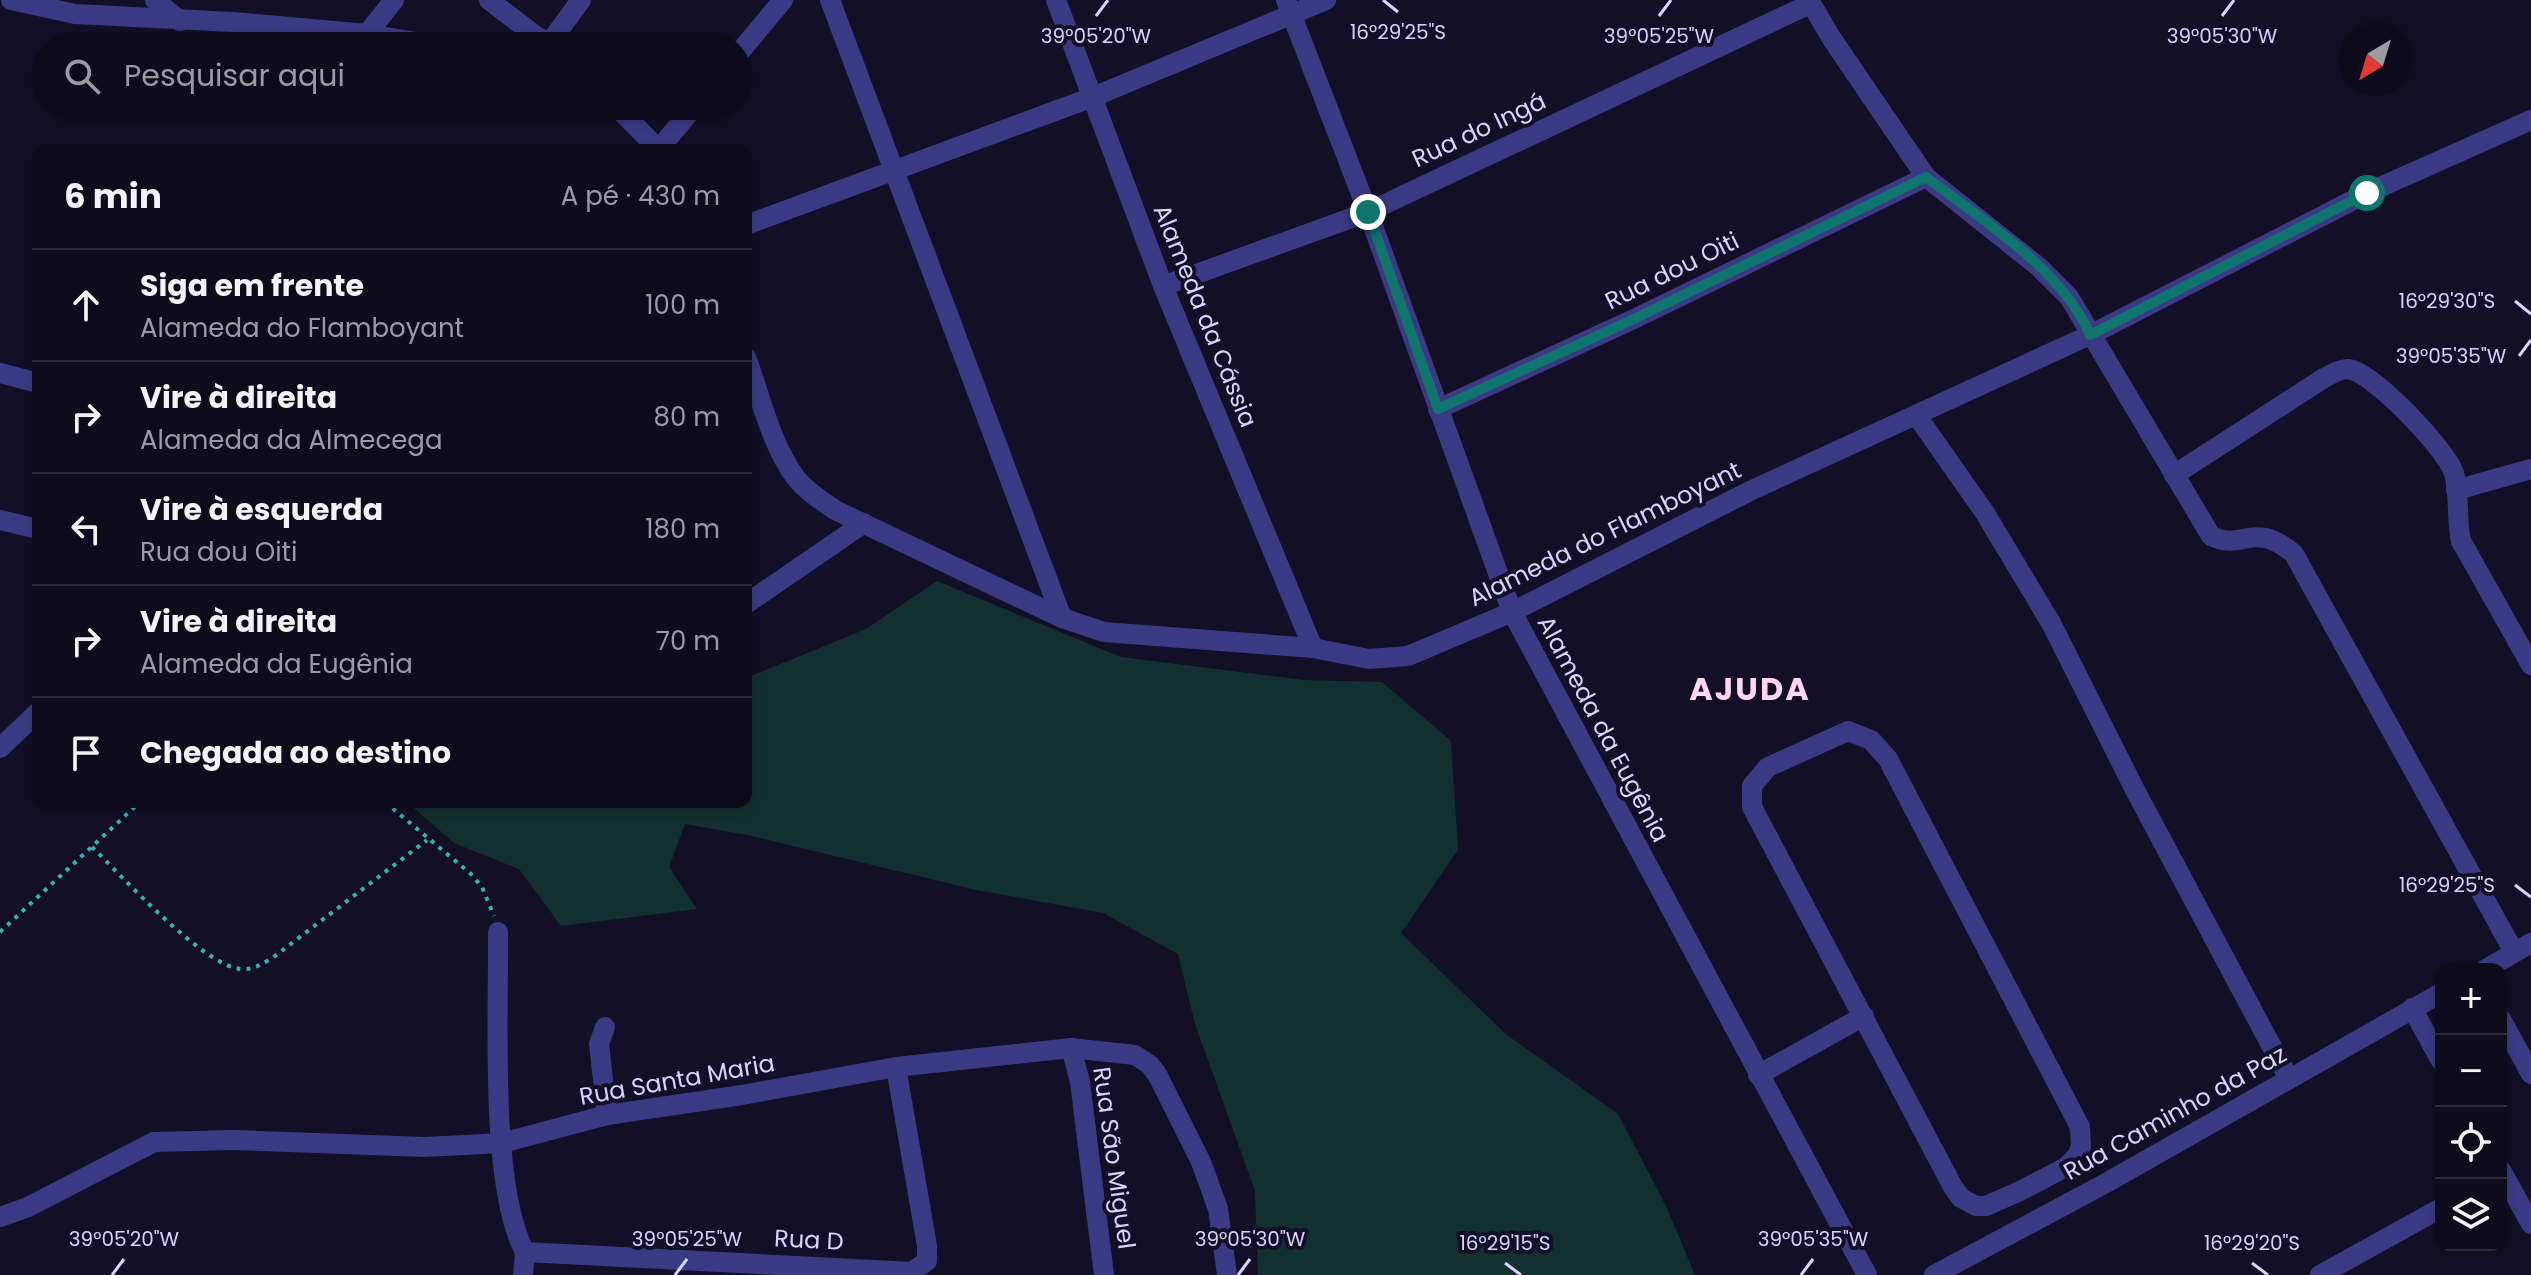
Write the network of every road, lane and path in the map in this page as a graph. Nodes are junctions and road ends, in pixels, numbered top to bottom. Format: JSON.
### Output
{"nodes":[{"id":1,"x":11,"y":0,"type":"edge"},
{"id":2,"x":155,"y":0,"type":"edge"},
{"id":3,"x":394,"y":0,"type":"edge"},
{"id":4,"x":489,"y":0,"type":"edge"},
{"id":5,"x":581,"y":0,"type":"edge"},
{"id":6,"x":783,"y":0,"type":"edge"},
{"id":7,"x":830,"y":0,"type":"edge"},
{"id":8,"x":1056,"y":0,"type":"edge"},
{"id":9,"x":1326,"y":0,"type":"edge"},
{"id":10,"x":1810,"y":2,"type":"edge"},
{"id":11,"x":1288,"y":8,"type":"edge"},
{"id":12,"x":180,"y":21,"type":"junction"},
{"id":13,"x":338,"y":32,"type":"edge"},
{"id":14,"x":369,"y":32,"type":"edge"},
{"id":15,"x":531,"y":32,"type":"edge"},
{"id":16,"x":555,"y":32,"type":"edge"},
{"id":17,"x":752,"y":37,"type":"edge"},
{"id":18,"x":1093,"y":97,"type":"junction"},
{"id":19,"x":629,"y":120,"type":"edge"},
{"id":20,"x":683,"y":120,"type":"edge"},
{"id":21,"x":2531,"y":120,"type":"edge"},
{"id":22,"x":652,"y":144,"type":"edge"},
{"id":23,"x":663,"y":144,"type":"edge"},
{"id":24,"x":895,"y":171,"type":"junction"},
{"id":25,"x":1926,"y":177,"type":"junction"},
{"id":26,"x":1368,"y":212,"type":"junction"},
{"id":27,"x":752,"y":223,"type":"edge"},
{"id":28,"x":1163,"y":286,"type":"junction"},
{"id":29,"x":2090,"y":335,"type":"junction"},
{"id":30,"x":752,"y":372,"type":"edge"},
{"id":31,"x":0,"y":373,"type":"edge"},
{"id":32,"x":32,"y":381,"type":"edge"},
{"id":33,"x":1438,"y":409,"type":"junction"},
{"id":34,"x":1917,"y":416,"type":"junction"},
{"id":35,"x":2531,"y":469,"type":"edge"},
{"id":36,"x":2174,"y":475,"type":"junction"},
{"id":37,"x":2456,"y":490,"type":"junction"},
{"id":38,"x":0,"y":520,"type":"edge"},
{"id":39,"x":864,"y":523,"type":"junction"},
{"id":40,"x":32,"y":528,"type":"edge"},
{"id":41,"x":752,"y":600,"type":"edge"},
{"id":42,"x":1512,"y":612,"type":"junction"},
{"id":43,"x":1062,"y":618,"type":"junction"},
{"id":44,"x":1313,"y":648,"type":"junction"},
{"id":45,"x":2531,"y":665,"type":"edge"},
{"id":46,"x":32,"y":718,"type":"edge"},
{"id":47,"x":0,"y":748,"type":"edge"},
{"id":48,"x":134,"y":808,"type":"edge"},
{"id":49,"x":392,"y":808,"type":"edge"},
{"id":50,"x":427,"y":840,"type":"junction"},
{"id":51,"x":92,"y":847,"type":"junction"},
{"id":52,"x":0,"y":932,"type":"edge"},
{"id":53,"x":498,"y":932,"type":"joint"},
{"id":54,"x":2523,"y":948,"type":"edge"},
{"id":55,"x":2497,"y":963,"type":"edge"},
{"id":56,"x":2435,"y":996,"type":"edge"},
{"id":57,"x":2412,"y":1008,"type":"junction"},
{"id":58,"x":1864,"y":1016,"type":"junction"},
{"id":59,"x":605,"y":1027,"type":"dead end"},
{"id":60,"x":2507,"y":1030,"type":"edge"},
{"id":61,"x":1071,"y":1048,"type":"junction"},
{"id":62,"x":2435,"y":1050,"type":"edge"},
{"id":63,"x":896,"y":1067,"type":"junction"},
{"id":64,"x":2531,"y":1074,"type":"edge"},
{"id":65,"x":1758,"y":1075,"type":"junction"},
{"id":66,"x":2289,"y":1079,"type":"junction"},
{"id":67,"x":607,"y":1115,"type":"junction"},
{"id":68,"x":502,"y":1143,"type":"junction"},
{"id":69,"x":2505,"y":1179,"type":"edge"},
{"id":70,"x":2435,"y":1211,"type":"edge"},
{"id":71,"x":0,"y":1217,"type":"edge"},
{"id":72,"x":2531,"y":1224,"type":"edge"},
{"id":73,"x":525,"y":1252,"type":"junction"},
{"id":74,"x":920,"y":1272,"type":"edge"},
{"id":75,"x":523,"y":1275,"type":"edge"},
{"id":76,"x":1104,"y":1275,"type":"edge"},
{"id":77,"x":1227,"y":1275,"type":"edge"},
{"id":78,"x":1867,"y":1275,"type":"edge"},
{"id":79,"x":1934,"y":1275,"type":"edge"},
{"id":80,"x":2320,"y":1275,"type":"edge"}],
"edges":[{"from":1,"to":12,"type":"street"},
{"from":2,"to":12,"type":"street"},
{"from":3,"to":14,"type":"street"},
{"from":4,"to":15,"type":"street"},
{"from":5,"to":16,"type":"street"},
{"from":6,"to":17,"type":"street"},
{"from":7,"to":24,"type":"street"},
{"from":8,"to":18,"type":"street","name":"Alameda da Cássia"},
{"from":9,"to":11,"type":"street"},
{"from":10,"to":25,"type":"street"},
{"from":10,"to":26,"type":"street","name":"Rua do Ingá"},
{"from":11,"to":18,"type":"street"},
{"from":11,"to":26,"type":"street","name":"Alameda da Eugênia"},
{"from":12,"to":13,"type":"street"},
{"from":18,"to":24,"type":"street"},
{"from":18,"to":28,"type":"street","name":"Alameda da Cássia"},
{"from":19,"to":22,"type":"street"},
{"from":20,"to":23,"type":"street"},
{"from":21,"to":29,"type":"street","name":"Alameda do Flamboyant"},
{"from":24,"to":27,"type":"street"},
{"from":24,"to":43,"type":"street"},
{"from":25,"to":29,"type":"street"},
{"from":25,"to":33,"type":"street","name":"Rua dou Oiti"},
{"from":26,"to":28,"type":"street","name":"Rua do Ingá"},
{"from":26,"to":33,"type":"street","name":"Alameda da Eugênia"},
{"from":28,"to":44,"type":"street","name":"Alameda da Cássia"},
{"from":29,"to":34,"type":"street","name":"Alameda do Flamboyant"},
{"from":29,"to":36,"type":"street"},
{"from":30,"to":39,"type":"street","name":"Alameda do Flamboyant"},
{"from":31,"to":32,"type":"street"},
{"from":33,"to":42,"type":"street","name":"Alameda da Eugênia"},
{"from":34,"to":42,"type":"street","name":"Alameda do Flamboyant"},
{"from":34,"to":66,"type":"street"},
{"from":35,"to":37,"type":"street"},
{"from":36,"to":37,"type":"street"},
{"from":36,"to":54,"type":"street"},
{"from":37,"to":45,"type":"street"},
{"from":38,"to":40,"type":"street"},
{"from":39,"to":41,"type":"street"},
{"from":39,"to":43,"type":"street","name":"Alameda do Flamboyant"},
{"from":42,"to":44,"type":"street","name":"Alameda do Flamboyant"},
{"from":42,"to":65,"type":"street","name":"Alameda da Eugênia"},
{"from":43,"to":44,"type":"street","name":"Alameda do Flamboyant"},
{"from":46,"to":47,"type":"street"},
{"from":48,"to":51,"type":"path"},
{"from":49,"to":50,"type":"path"},
{"from":50,"to":51,"type":"path"},
{"from":50,"to":53,"type":"path"},
{"from":51,"to":52,"type":"path"},
{"from":53,"to":68,"type":"street"},
{"from":54,"to":55,"type":"street"},
{"from":56,"to":57,"type":"street","name":"Rua Caminho da Paz"},
{"from":57,"to":62,"type":"street"},
{"from":57,"to":66,"type":"street","name":"Rua Caminho da Paz"},
{"from":58,"to":58,"type":"street"},
{"from":58,"to":65,"type":"street"},
{"from":59,"to":67,"type":"street"},
{"from":60,"to":64,"type":"street"},
{"from":61,"to":63,"type":"street","name":"Rua Santa Maria"},
{"from":61,"to":76,"type":"street","name":"Rua São Miguel"},
{"from":61,"to":77,"type":"street","name":"Rua Santa Maria"},
{"from":63,"to":67,"type":"street","name":"Rua Santa Maria"},
{"from":63,"to":74,"type":"street","name":"Rua D"},
{"from":65,"to":78,"type":"street","name":"Alameda da Eugênia"},
{"from":66,"to":79,"type":"street","name":"Rua Caminho da Paz"},
{"from":67,"to":68,"type":"street","name":"Rua Santa Maria"},
{"from":68,"to":71,"type":"street","name":"Rua Santa Maria"},
{"from":68,"to":73,"type":"street"},
{"from":69,"to":72,"type":"street"},
{"from":70,"to":80,"type":"street"},
{"from":73,"to":74,"type":"street","name":"Rua D"},
{"from":73,"to":75,"type":"street"}]}
